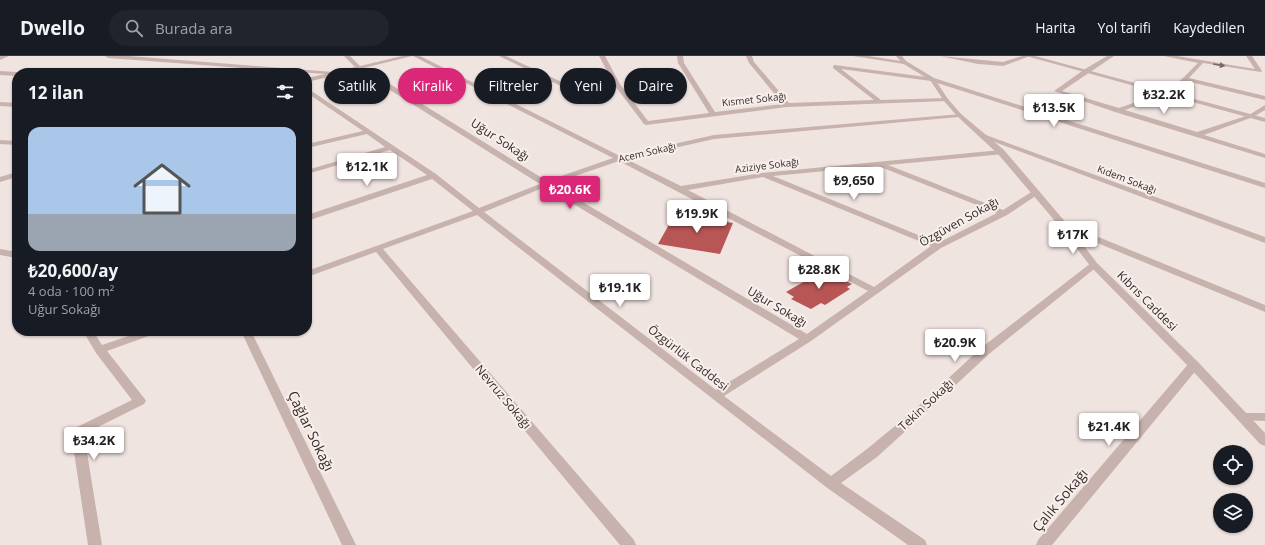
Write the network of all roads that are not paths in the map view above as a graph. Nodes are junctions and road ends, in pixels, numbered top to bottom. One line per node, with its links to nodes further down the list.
1 (6, 56): 16 (street)
2 (109, 56): 20 (street)
3 (347, 56): 19 (street, Uğur Sokağı)
4 (409, 56): 19 (street)
5 (416, 56): 57 (street)
6 (602, 56): 31 (street, Kısmet Sokağı)
7 (680, 56): 42 (street)
8 (749, 56): 39 (street)
9 (856, 56): 17 (street)
10 (943, 56): 11 (street)
11 (1028, 56): 22 (street)
12 (1111, 56): 22 (street)
13 (1167, 56): 18 (street)
14 (1249, 56): 18 (street, one-way to 14)
15 (506, 57): 31 (street)
16 (0, 58)
17 (903, 58): 29 (street, Kıbrıs Caddesi)
18 (1201, 62): 30 (street)
19 (358, 67): 21 (street); 65 (street, Uğur Sokağı)
20 (266, 68)
21 (354, 68)
22 (1086, 70): 33 (street); 41 (street)
23 (312, 72): 24 (street)
24 (324, 72)
25 (0, 73): 26 (street)
26 (12, 74)
27 (324, 75): 28 (street)
28 (312, 79)
29 (932, 79): 35 (street, Kıbrıs Caddesi); 36 (street); 66 (street)
30 (1185, 79): 33 (street); 34 (street)
31 (617, 84): 42 (street, Kısmet Sokağı)
32 (312, 93): 46 (street, Özgürlük Caddesi)
33 (1168, 93): 41 (street); 44 (street)
34 (1265, 98)
35 (946, 100): 36 (street, Kısmet Sokağı); 43 (street, Kıbrıs Caddesi)
36 (878, 101): 39 (street, Kısmet Sokağı)
37 (0, 104): 38 (street)
38 (12, 105)
39 (787, 105): 42 (street, Kısmet Sokağı)
40 (1265, 107): 44 (street)
41 (1117, 111): 47 (street)
42 (713, 114)
43 (959, 115): 48 (street, Kıbrıs Caddesi); 57 (street, Acem Sokağı)
44 (1250, 116): 45 (street); 47 (street)
45 (1265, 120)
46 (368, 132): 52 (street); 54 (street, Özgürlük Caddesi)
47 (1196, 135): 56 (street)
48 (983, 136): 55 (street, Kıbrıs Caddesi); 73 (street, Kıdem Sokağı)
49 (312, 141): 52 (street)
50 (0, 142): 51 (street)
51 (12, 143)
52 (319, 143): 53 (street)
53 (312, 145)
54 (391, 148): 59 (street); 62 (street, Özgürlük Caddesi)
55 (1001, 152): 58 (street, Aziziye Sokağı); 68 (street, Kıbrıs Caddesi)
56 (1265, 156)
57 (620, 158): 65 (street, Acem Sokağı); 67 (street)
58 (876, 163): 60 (street, Aziziye Sokağı); 70 (street)
59 (312, 171)
60 (762, 175): 67 (street, Aziziye Sokağı); 74 (street)
61 (12, 176): 63 (street)
62 (433, 176): 69 (street, Özgürlük Caddesi); 71 (street)
63 (1, 179): 64 (street)
64 (12, 180)
65 (546, 184): 69 (street, Acem Sokağı); 85 (street, Uğur Sokağı)
66 (1265, 186)
67 (679, 189): 80 (street)
68 (1036, 193): 70 (street, Özgüven Sokağı); 72 (street, Kıbrıs Caddesi)
69 (477, 212): 75 (street, Acem Sokağı); 88 (street, Özgürlük Caddesi)
70 (1004, 213): 74 (street, Özgüven Sokağı)
71 (312, 216)
72 (1064, 226): 78 (street, Kıbrıs Caddesi); 81 (street)
73 (1265, 240)
74 (938, 246): 80 (street, Özgüven Sokağı)
75 (376, 248): 79 (street, Acem Sokağı); 95 (street, Nevruz Sokağı)
76 (0, 252): 77 (street)
77 (12, 254)
78 (1094, 265): 87 (street, Kıbrıs Caddesi); 92 (street, Tekin Sokağı)
79 (312, 272)
80 (875, 291): 85 (street, Özgüven Sokağı)
81 (1265, 309)
82 (91, 336): 86 (street)
83 (139, 336): 86 (street)
84 (248, 336): 94 (street, Çağlar Sokağı)
85 (807, 339): 88 (street, Özgüven Sokağı)
86 (100, 350): 93 (street)
87 (1194, 365): 89 (street, Kıbrıs Caddesi); 97 (street, Çalık Sokağı)
88 (716, 396): 92 (street, Özgürlük Caddesi)
89 (1243, 417): 90 (street); 91 (street, Kıbrıs Caddesi)
90 (1265, 417)
91 (1265, 441)
92 (831, 483): 96 (street, Özgürlük Caddesi)
93 (95, 545)
94 (349, 545)
95 (629, 545)
96 (920, 545)
97 (1043, 545)

